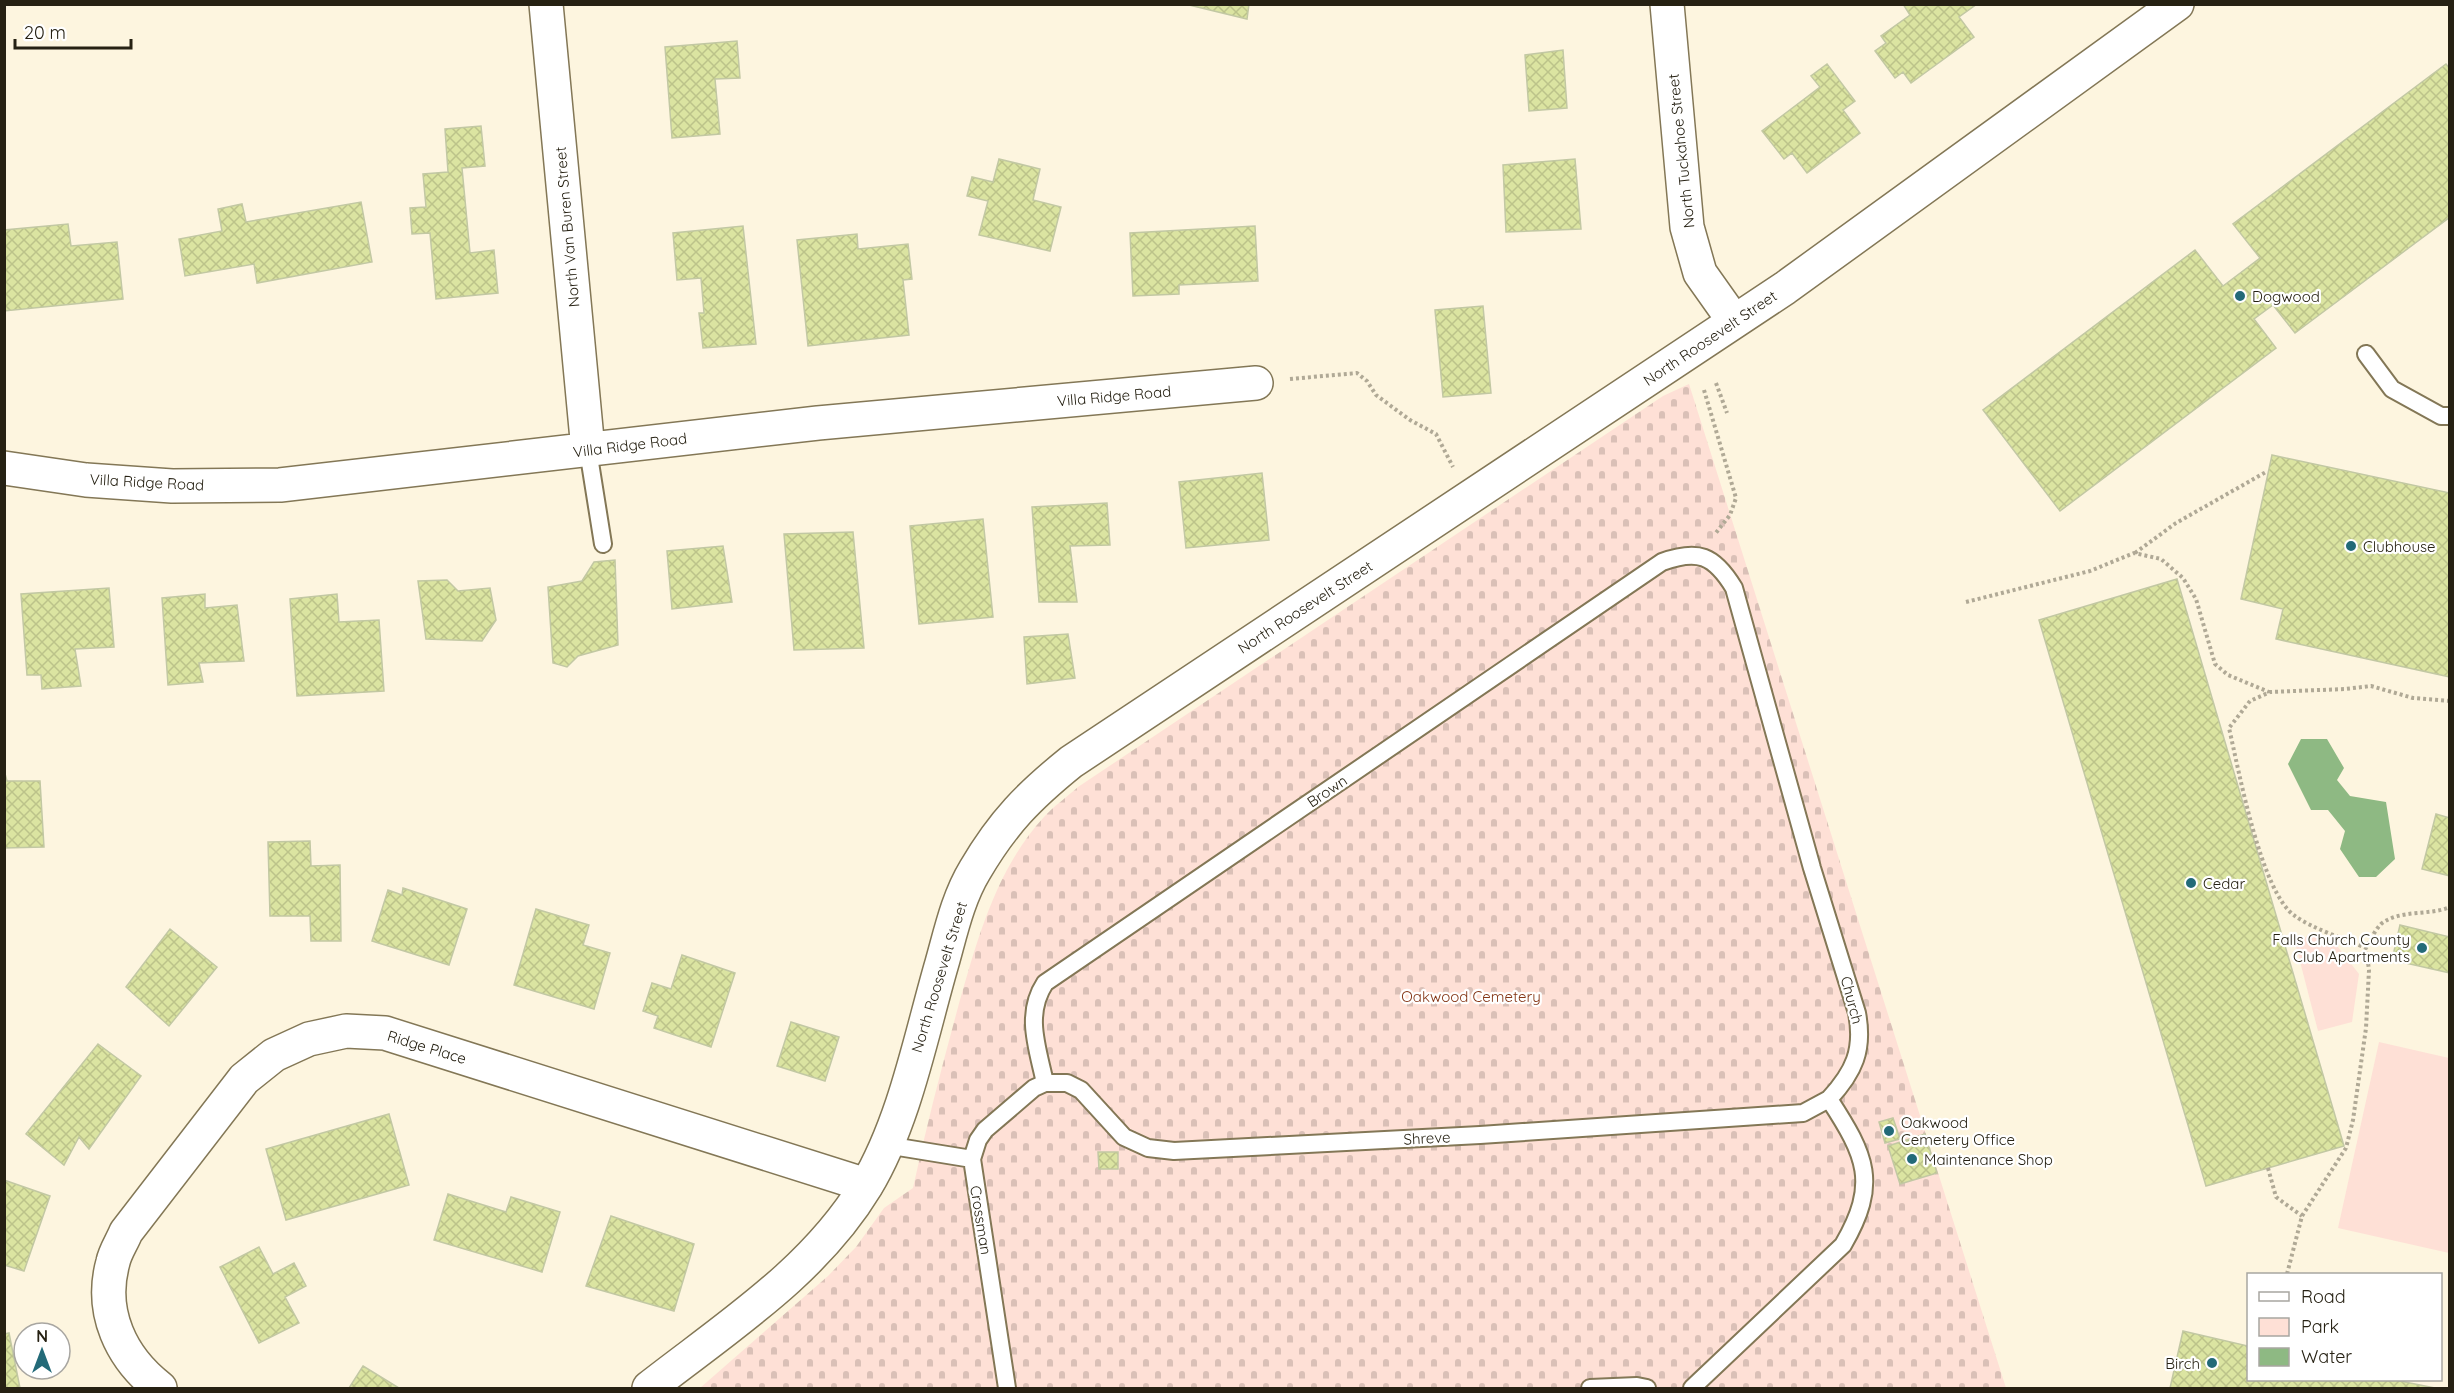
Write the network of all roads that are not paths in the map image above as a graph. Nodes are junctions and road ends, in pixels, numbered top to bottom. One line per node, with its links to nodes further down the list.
1 (546, 4): 8 (street, North Van Buren Street)
2 (1667, 4): 4 (street, North Tuckahoe Street)
3 (2177, 4): 4 (street, North Roosevelt Street)
4 (1734, 321): 14 (street, North Roosevelt Street)
5 (2366, 354): 7 (lane)
6 (1256, 382): 8 (street, Villa Ridge Road)
7 (2450, 416)
8 (588, 450): 9 (street, Villa Ridge Road); 10 (lane)
9 (4, 468)
10 (603, 544)
11 (1701, 555): 12 (lane, Brown); 13 (lane, Church)
12 (1045, 1083): 13 (lane, Shreve); 15 (lane)
13 (1829, 1099): 22 (lane)
14 (886, 1145): 15 (lane); 16 (street, North Roosevelt Street)
15 (972, 1159): 19 (lane, Crossman)
16 (866, 1185): 17 (street, Ridge Place); 18 (street, North Roosevelt Street)
17 (160, 1389)
18 (649, 1389)
19 (1007, 1389)
20 (1590, 1389): 21 (lane)
21 (1647, 1389)
22 (1692, 1389)

